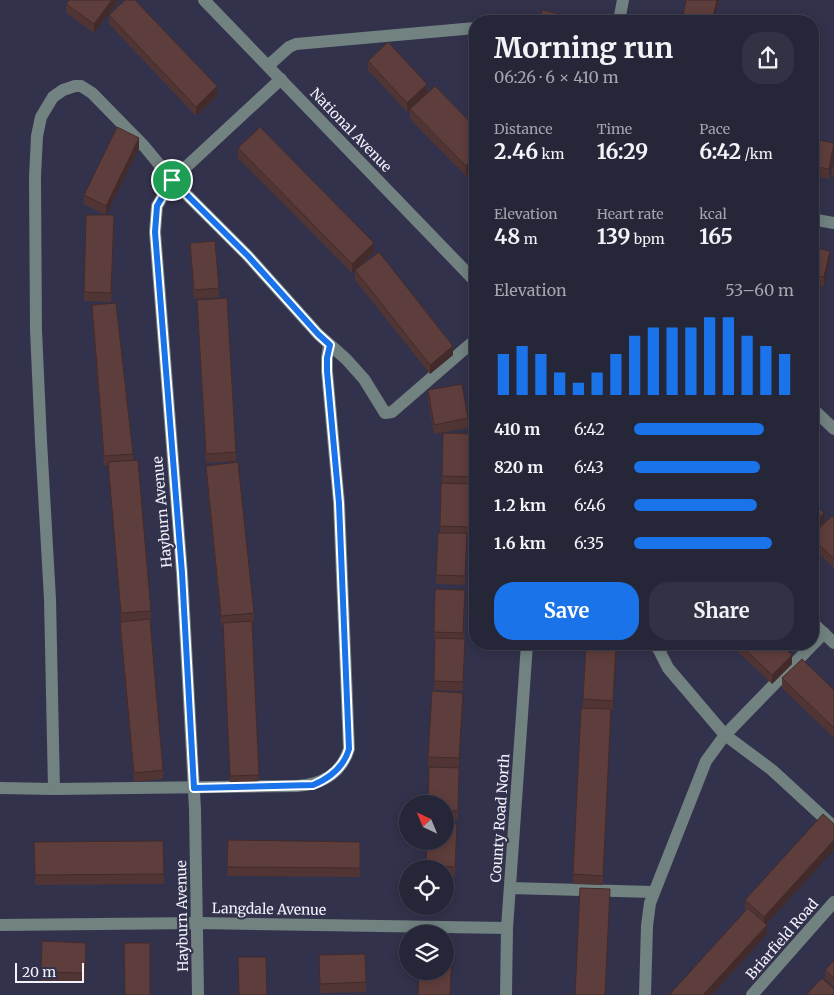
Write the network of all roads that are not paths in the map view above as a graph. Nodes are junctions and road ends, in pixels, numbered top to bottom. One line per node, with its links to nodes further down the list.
1 (623, 0): 3 (street)
2 (210, 2): 5 (street, National Avenue)
3 (620, 15)
4 (469, 29): 5 (street)
5 (268, 66): 6 (street, National Avenue)
6 (281, 79): 7 (street, Hayburn Avenue); 10 (street, National Avenue)
7 (172, 180): 11 (street); 24 (street, Hayburn Avenue); 25 (street)
8 (819, 220): 9 (street)
9 (834, 223)
10 (469, 275)
11 (330, 345): 12 (street); 24 (street)
12 (469, 345)
13 (819, 415): 14 (street)
14 (834, 429)
15 (819, 628): 16 (street)
16 (824, 633): 17 (street); 18 (street)
17 (819, 638)
18 (834, 643)
19 (527, 650): 27 (street, County Road North)
20 (659, 650): 22 (street)
21 (808, 650): 22 (street)
22 (725, 735): 26 (street); 28 (street)
23 (0, 788): 25 (street)
24 (194, 788): 25 (street); 30 (street, Hayburn Avenue)
25 (54, 789)
26 (834, 827)
27 (510, 888): 28 (street); 32 (street, County Road North)
28 (654, 892): 35 (street)
29 (834, 902): 36 (street, Briarfield Road)
30 (198, 923): 31 (street, Langdale Avenue); 32 (street, Langdale Avenue); 33 (street, Hayburn Avenue)
31 (0, 925)
32 (507, 928): 34 (street, County Road North)
33 (198, 995)
34 (506, 995)
35 (645, 995)
36 (752, 995)

